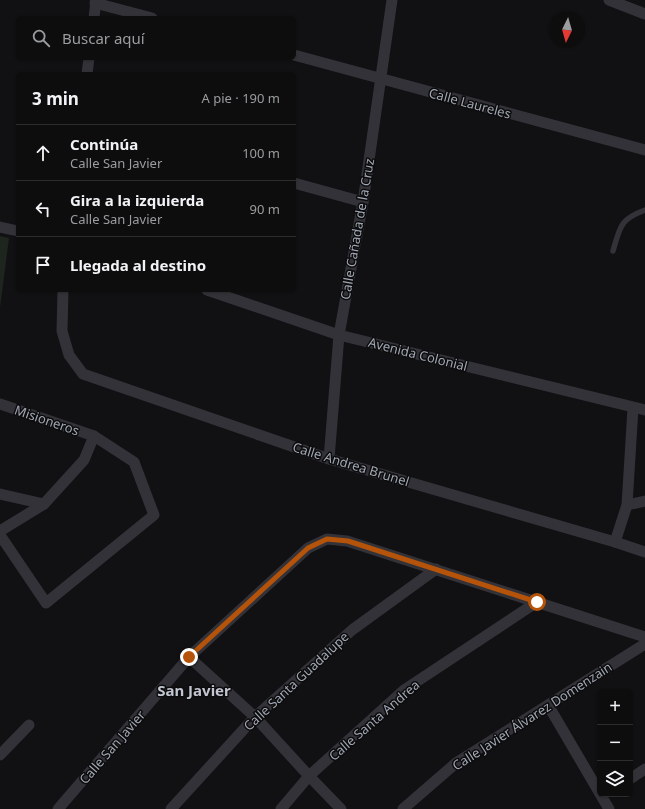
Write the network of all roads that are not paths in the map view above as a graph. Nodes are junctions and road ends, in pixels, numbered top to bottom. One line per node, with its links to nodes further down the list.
1 (392, 0): 10 (street, Calle Cañada de la Cruz)
2 (609, 0): 4 (street)
3 (95, 2): 5 (street); 6 (street)
4 (645, 14)
5 (94, 16)
6 (145, 16)
7 (296, 57): 10 (street, Calle Laureles)
8 (89, 60): 9 (street)
9 (87, 72)
10 (381, 78): 11 (street, Calle Laureles); 13 (street, Calle Cañada de la Cruz)
11 (645, 150)
12 (296, 184): 13 (street)
13 (364, 202): 20 (street, Calle Cañada de la Cruz)
14 (645, 210): 17 (lane)
15 (0, 227): 16 (street)
16 (16, 231)
17 (613, 252)
18 (62, 292): 25 (street, Calle Andrea Brunel)
19 (213, 292): 20 (street, Avenida Colonial)
20 (339, 335): 22 (street, Avenida Colonial); 25 (street, Calle Cañada de la Cruz)
21 (0, 404): 24 (street, Misioneros)
22 (633, 408): 23 (street, Avenida Colonial); 29 (street)
23 (645, 410)
24 (94, 436): 28 (street, Misioneros); 31 (street, Misioneros)
25 (329, 459): 32 (street, Calle Andrea Brunel)
26 (0, 494): 28 (street)
27 (645, 502): 29 (street)
28 (44, 504): 30 (street, Misioneros)
29 (627, 504): 32 (street)
30 (0, 530)
31 (0, 535)
32 (615, 542): 33 (street, Calle Andrea Brunel)
33 (645, 552)
34 (436, 568): 35 (street, Calle San Javier); 38 (street, Calle San Javier); 40 (street, Calle Santa Guadalupe)
35 (537, 602): 36 (street, Calle San Javier); 44 (street, Calle Santa Andrea)
36 (645, 637)
37 (645, 644): 39 (street, Calle Javier Álvarez Domenzain)
38 (189, 657): 40 (street); 48 (street, Calle San Javier)
39 (548, 705): 46 (street); 52 (street, Calle Javier Álvarez Domenzain)
40 (255, 717): 44 (street); 49 (street, Calle Santa Guadalupe)
41 (29, 725): 42 (street)
42 (0, 755)
43 (645, 769): 45 (street)
44 (309, 776): 50 (street, Calle Santa Andrea); 51 (street)
45 (633, 777)
46 (597, 784)
47 (605, 797): 53 (street)
48 (58, 809)
49 (171, 809)
50 (281, 809)
51 (341, 809)
52 (403, 809)
53 (609, 809)

